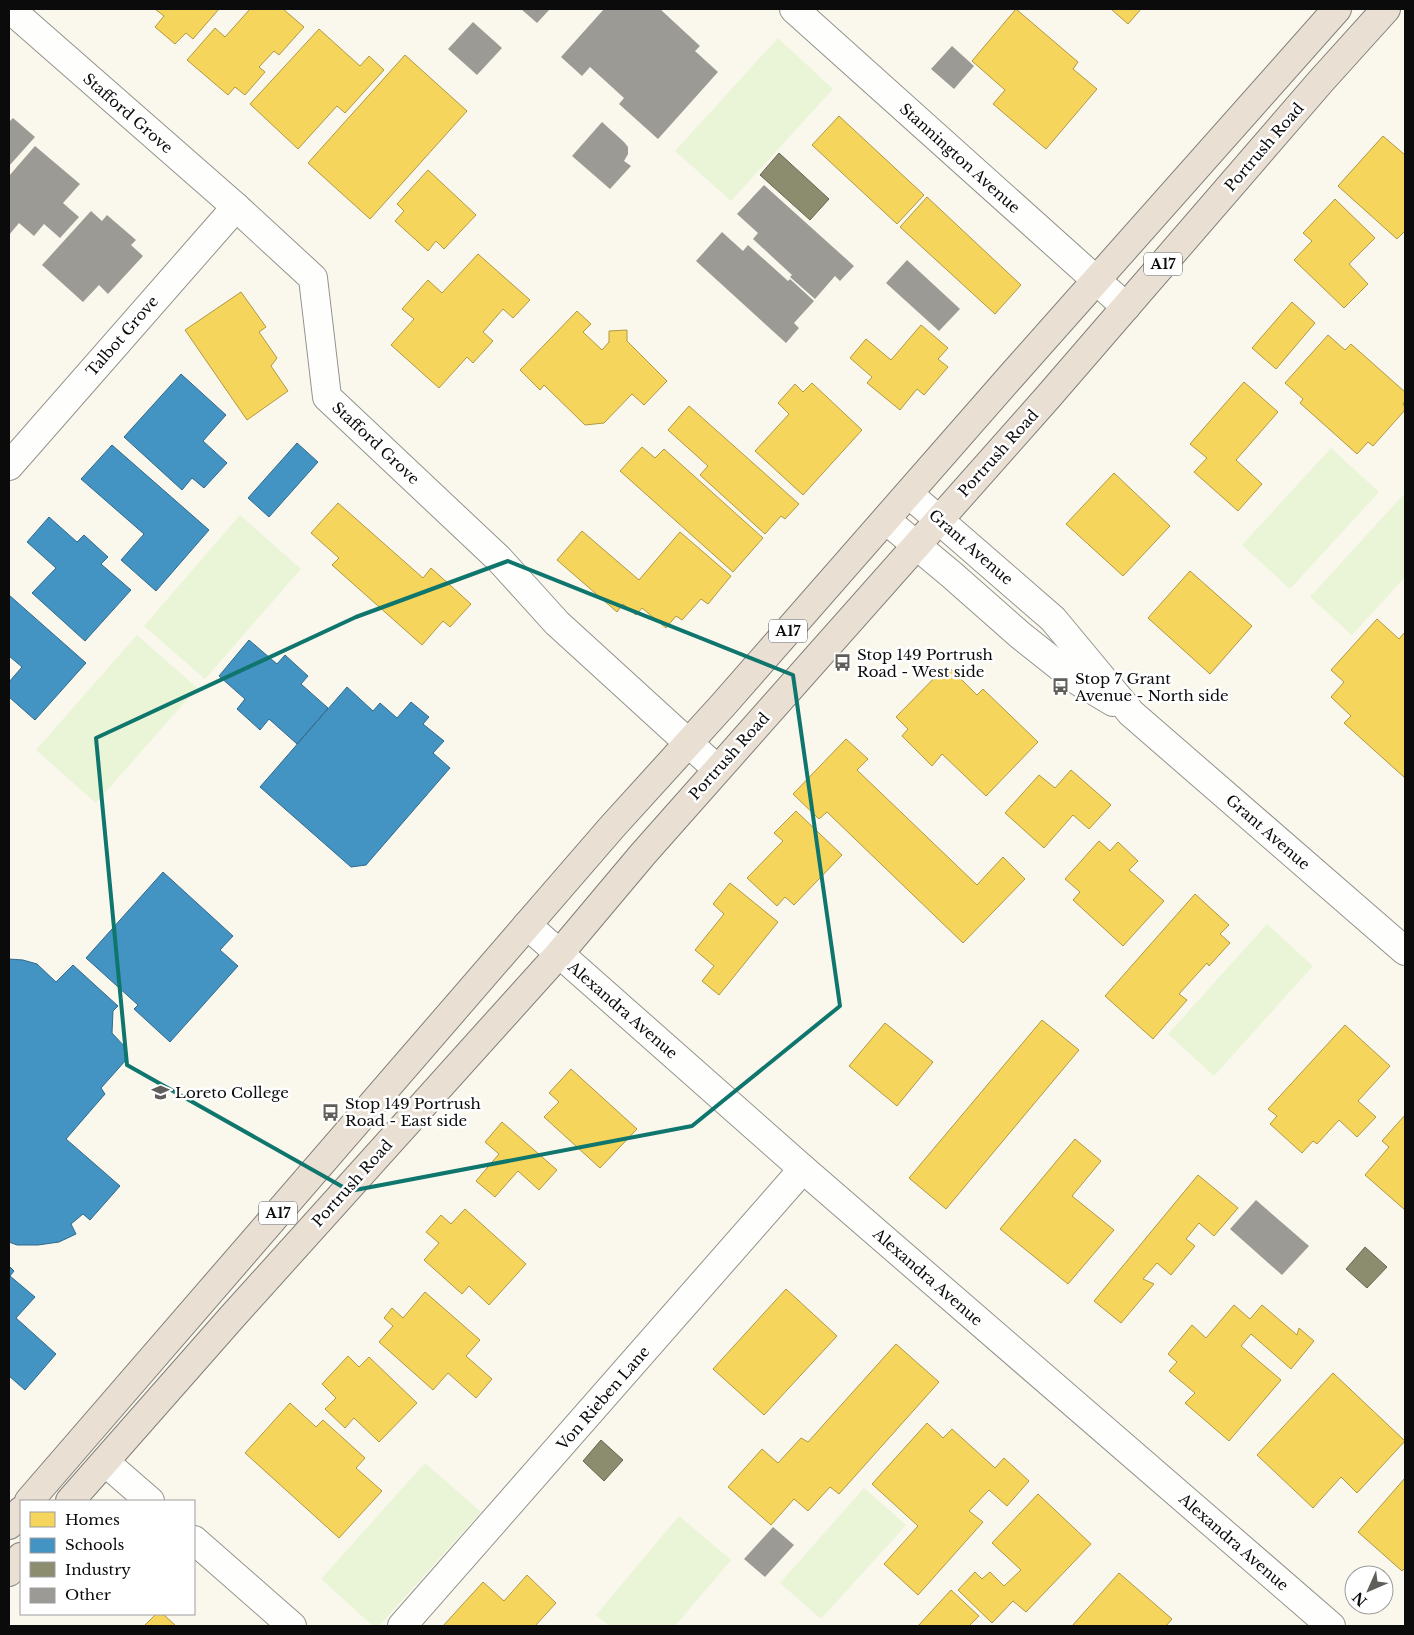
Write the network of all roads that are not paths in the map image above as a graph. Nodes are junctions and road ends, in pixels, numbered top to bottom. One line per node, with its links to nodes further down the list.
1 (10, 9): 5 (street, Stafford Grove)
2 (794, 9): 6 (street, Stannington Avenue)
3 (1337, 9): 6 (highway, A17)
4 (1386, 9): 7 (highway, Portrush Road / A17)
5 (236, 207): 8 (street, Talbot Grove); 14 (street, Stafford Grove)
6 (1097, 280): 7 (street, Stannington Avenue); 9 (highway, A17)
7 (1126, 307): 10 (highway, Portrush Road / A17)
8 (9, 466)
9 (909, 494): 10 (street, Grant Avenue); 11 (highway, A17)
10 (939, 518): 12 (highway, Portrush Road / A17); 13 (street, Grant Avenue)
11 (886, 520): 12 (street, Grant Avenue); 14 (highway, A17)
12 (916, 544): 13 (street, Grant Avenue); 15 (highway, Portrush Road / A17)
13 (1131, 713): 17 (street, Grant Avenue)
14 (689, 743): 15 (street, Stafford Grove); 16 (highway, A17)
15 (718, 769): 18 (highway, Portrush Road / A17)
16 (527, 925): 18 (street, Alexandra Avenue); 21 (highway, A17)
17 (1405, 951)
18 (559, 954): 19 (street, Alexandra Avenue); 20 (highway, Portrush Road / A17)
19 (803, 1169): 30 (street, Von Rieben Lane); 31 (street, Alexandra Avenue)
20 (105, 1462): 22 (highway, Portrush Road / A17); 23 (street)
21 (30, 1500)
22 (71, 1500)
23 (149, 1500)
24 (20, 1512): 25 (highway)
25 (9, 1525)
26 (195, 1541): 29 (street)
27 (20, 1558): 28 (highway)
28 (9, 1572)
29 (292, 1626)
30 (402, 1626)
31 (1331, 1626)

